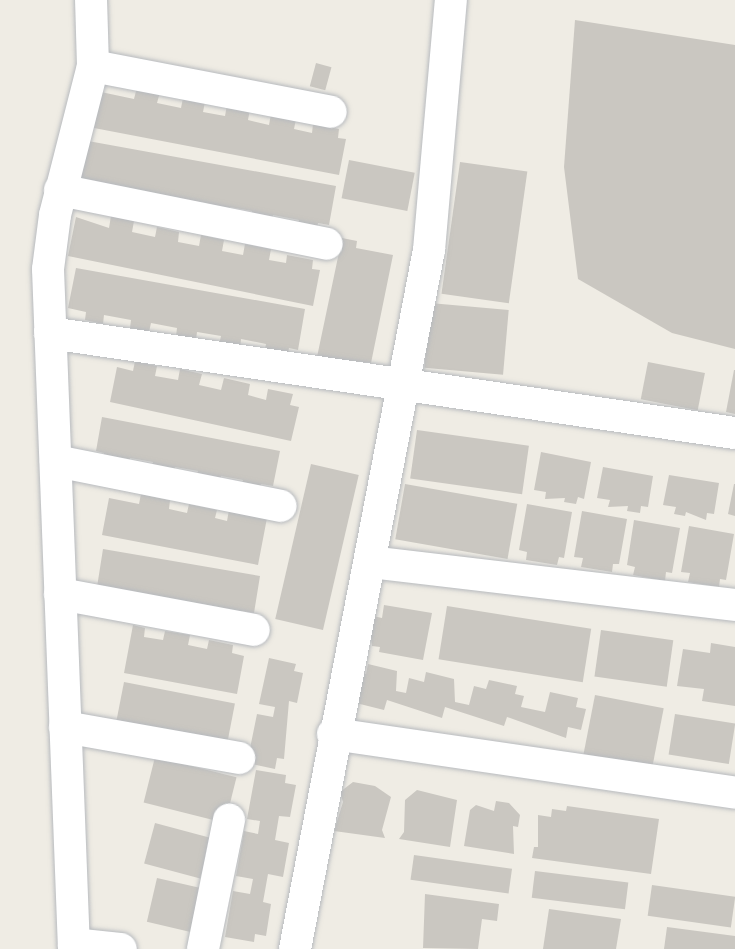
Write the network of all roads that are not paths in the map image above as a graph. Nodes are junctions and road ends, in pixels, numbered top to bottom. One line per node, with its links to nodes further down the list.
1 (91, 0): 3 (street)
2 (451, 0): 8 (street)
3 (93, 66): 4 (street); 5 (street)
4 (331, 112)
5 (60, 190): 6 (street); 7 (street)
6 (327, 244)
7 (50, 333): 8 (street); 10 (street)
8 (405, 389): 9 (street); 12 (street)
9 (735, 433)
10 (56, 461): 11 (street); 13 (street)
11 (282, 506)
12 (370, 562): 14 (street); 17 (street)
13 (60, 594): 15 (street); 16 (street)
14 (735, 605)
15 (254, 630)
16 (65, 727): 18 (street); 21 (street)
17 (333, 734): 19 (street); 24 (street)
18 (239, 758)
19 (735, 793)
20 (229, 820): 23 (street)
21 (74, 946): 22 (street)
22 (121, 949)
23 (203, 949)
24 (295, 949)

